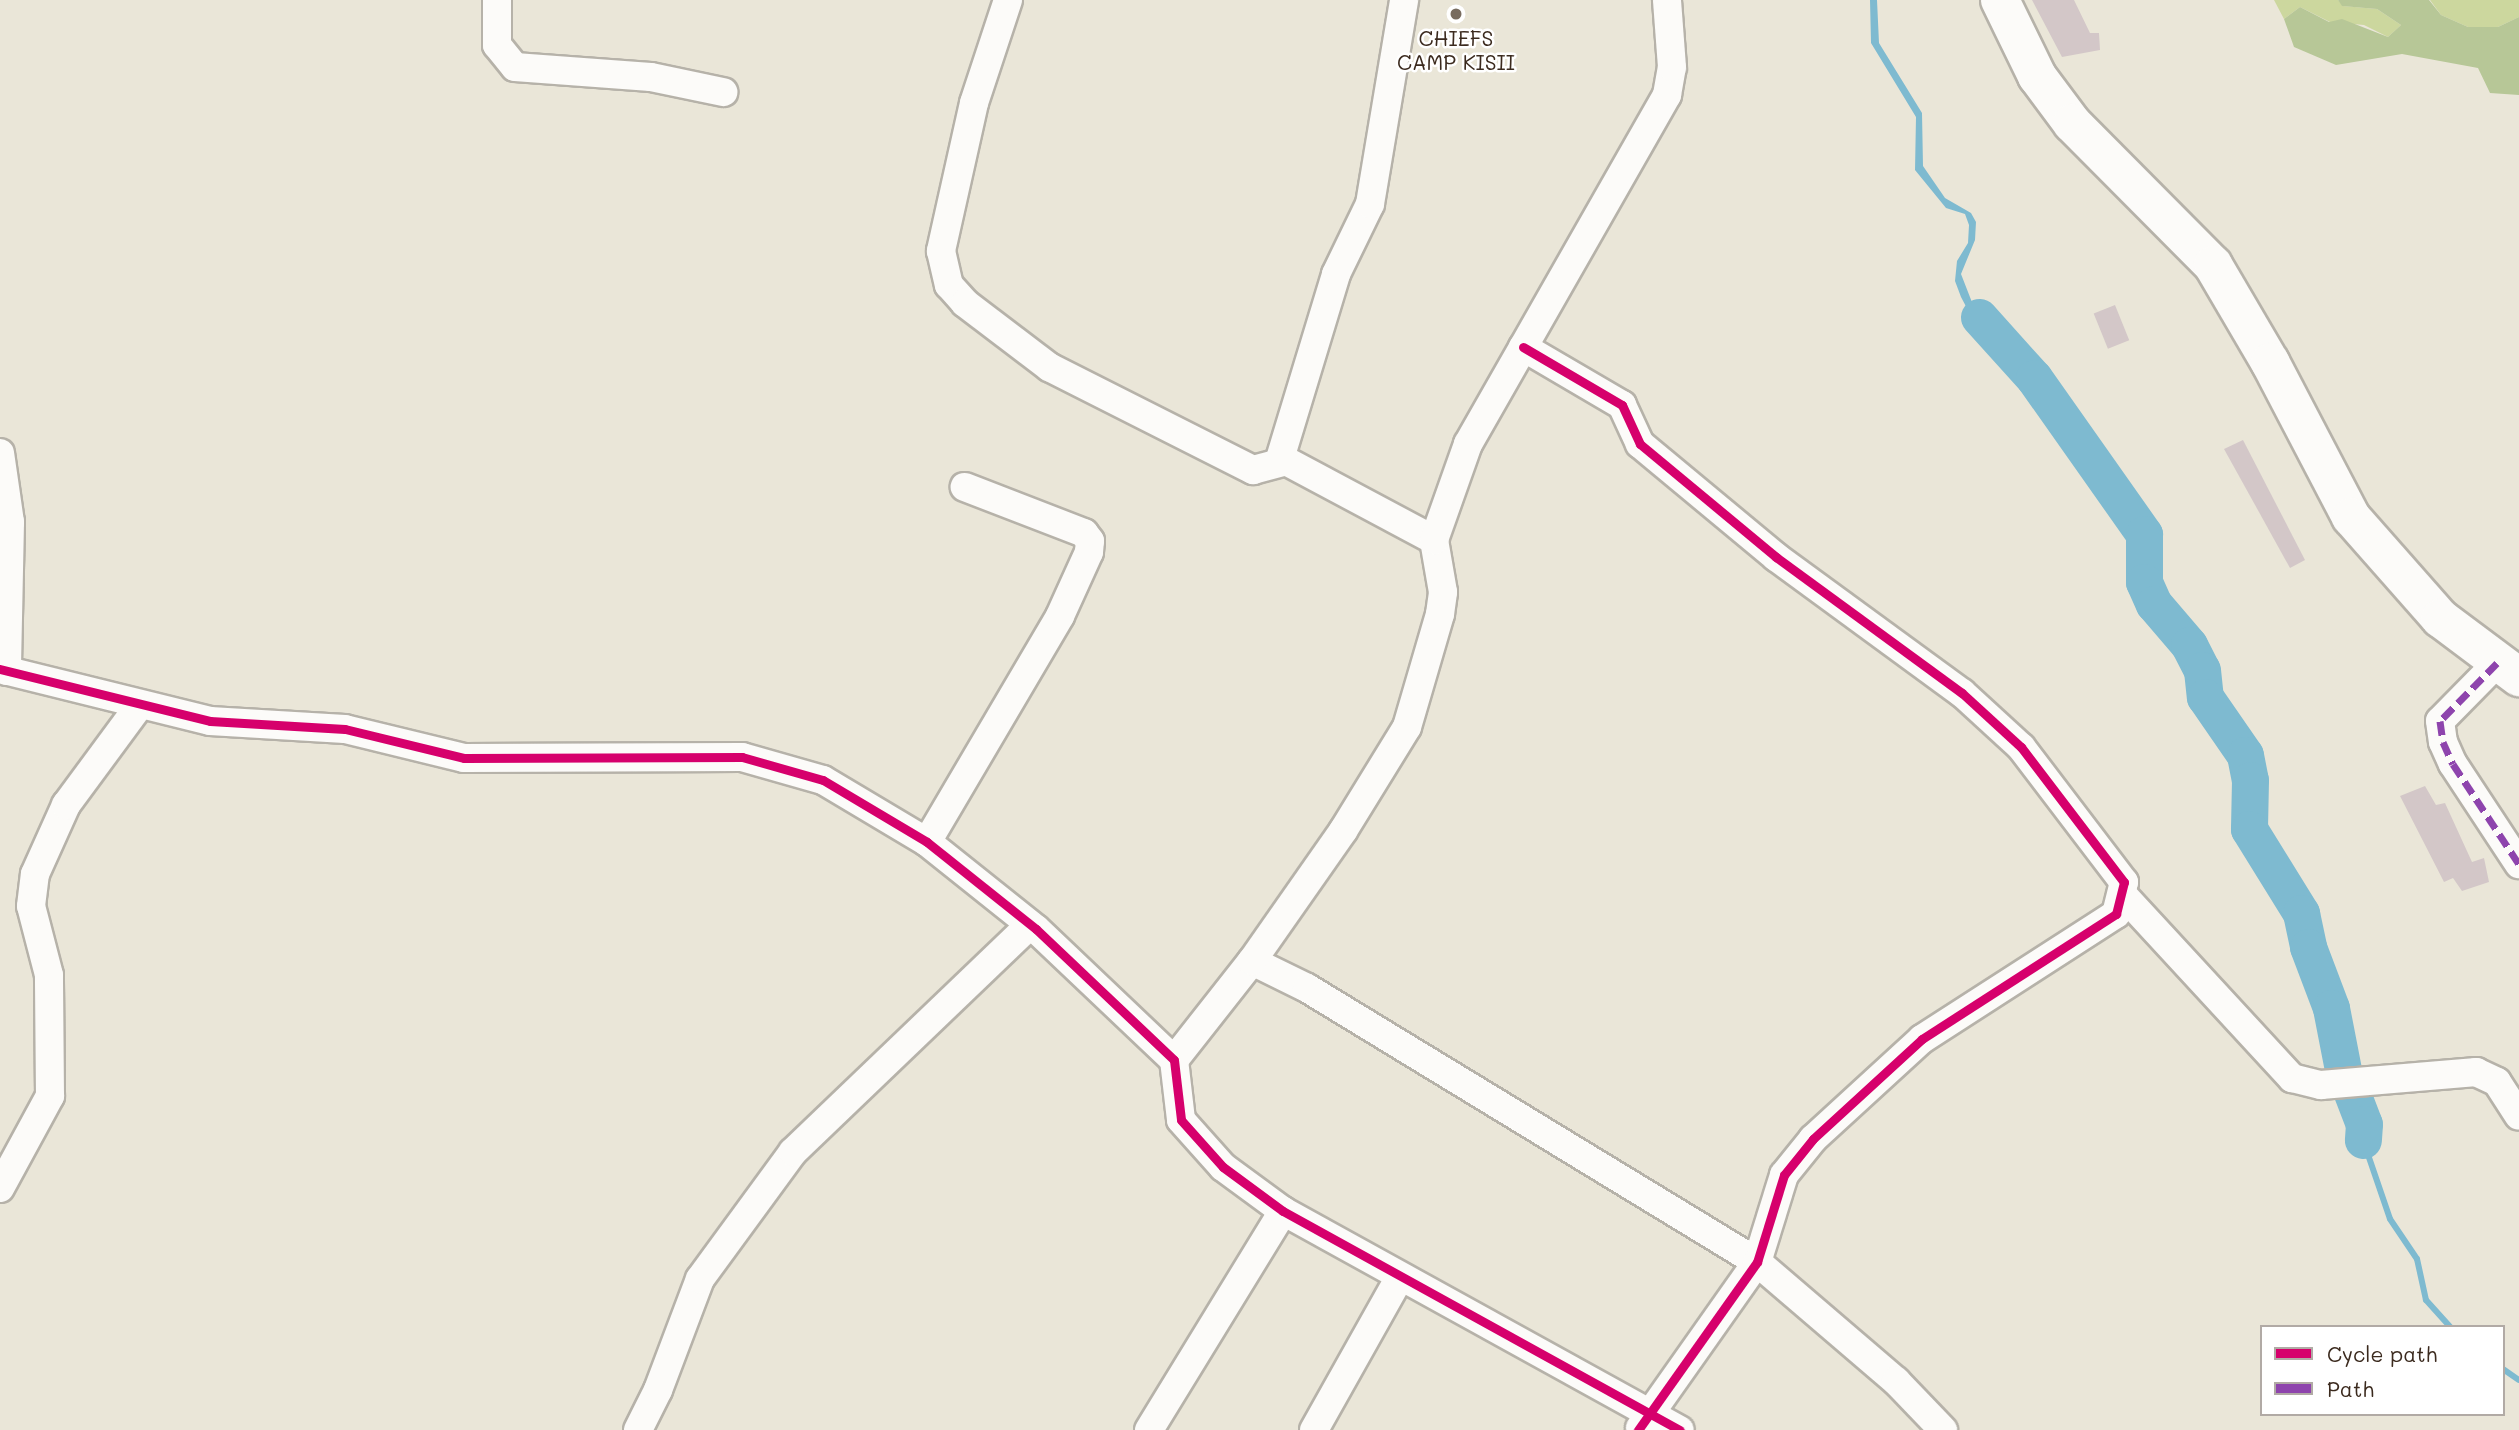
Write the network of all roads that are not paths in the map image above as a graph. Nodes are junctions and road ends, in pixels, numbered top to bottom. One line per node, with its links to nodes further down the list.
1 (497, 0): 6 (street)
2 (1008, 0): 9 (street)
3 (1404, 0): 9 (street)
4 (1667, 0): 7 (street)
5 (2000, 0): 13 (highway)
6 (723, 92)
7 (1523, 347): 11 (street); 17 (street)
8 (0, 453): 12 (street)
9 (1279, 462): 11 (street)
10 (965, 487): 15 (street)
11 (1434, 540): 19 (street)
12 (3, 670): 14 (street)
13 (2508, 670): 16 (street)
14 (139, 706): 15 (street); 22 (street)
15 (927, 842): 18 (street)
16 (2519, 864)
17 (2124, 896): 21 (street); 24 (street)
18 (1030, 925): 20 (street); 27 (street)
19 (1252, 961): 20 (street); 24 (street)
20 (1174, 1060): 23 (street)
21 (2519, 1116)
22 (0, 1188)
23 (1283, 1212): 25 (street); 28 (street)
24 (1757, 1262): 26 (street); 31 (street)
25 (1400, 1277): 26 (street); 29 (street)
26 (1644, 1422): 30 (street)
27 (638, 1430)
28 (1149, 1430)
29 (1314, 1430)
30 (1679, 1430)
31 (1943, 1430)

